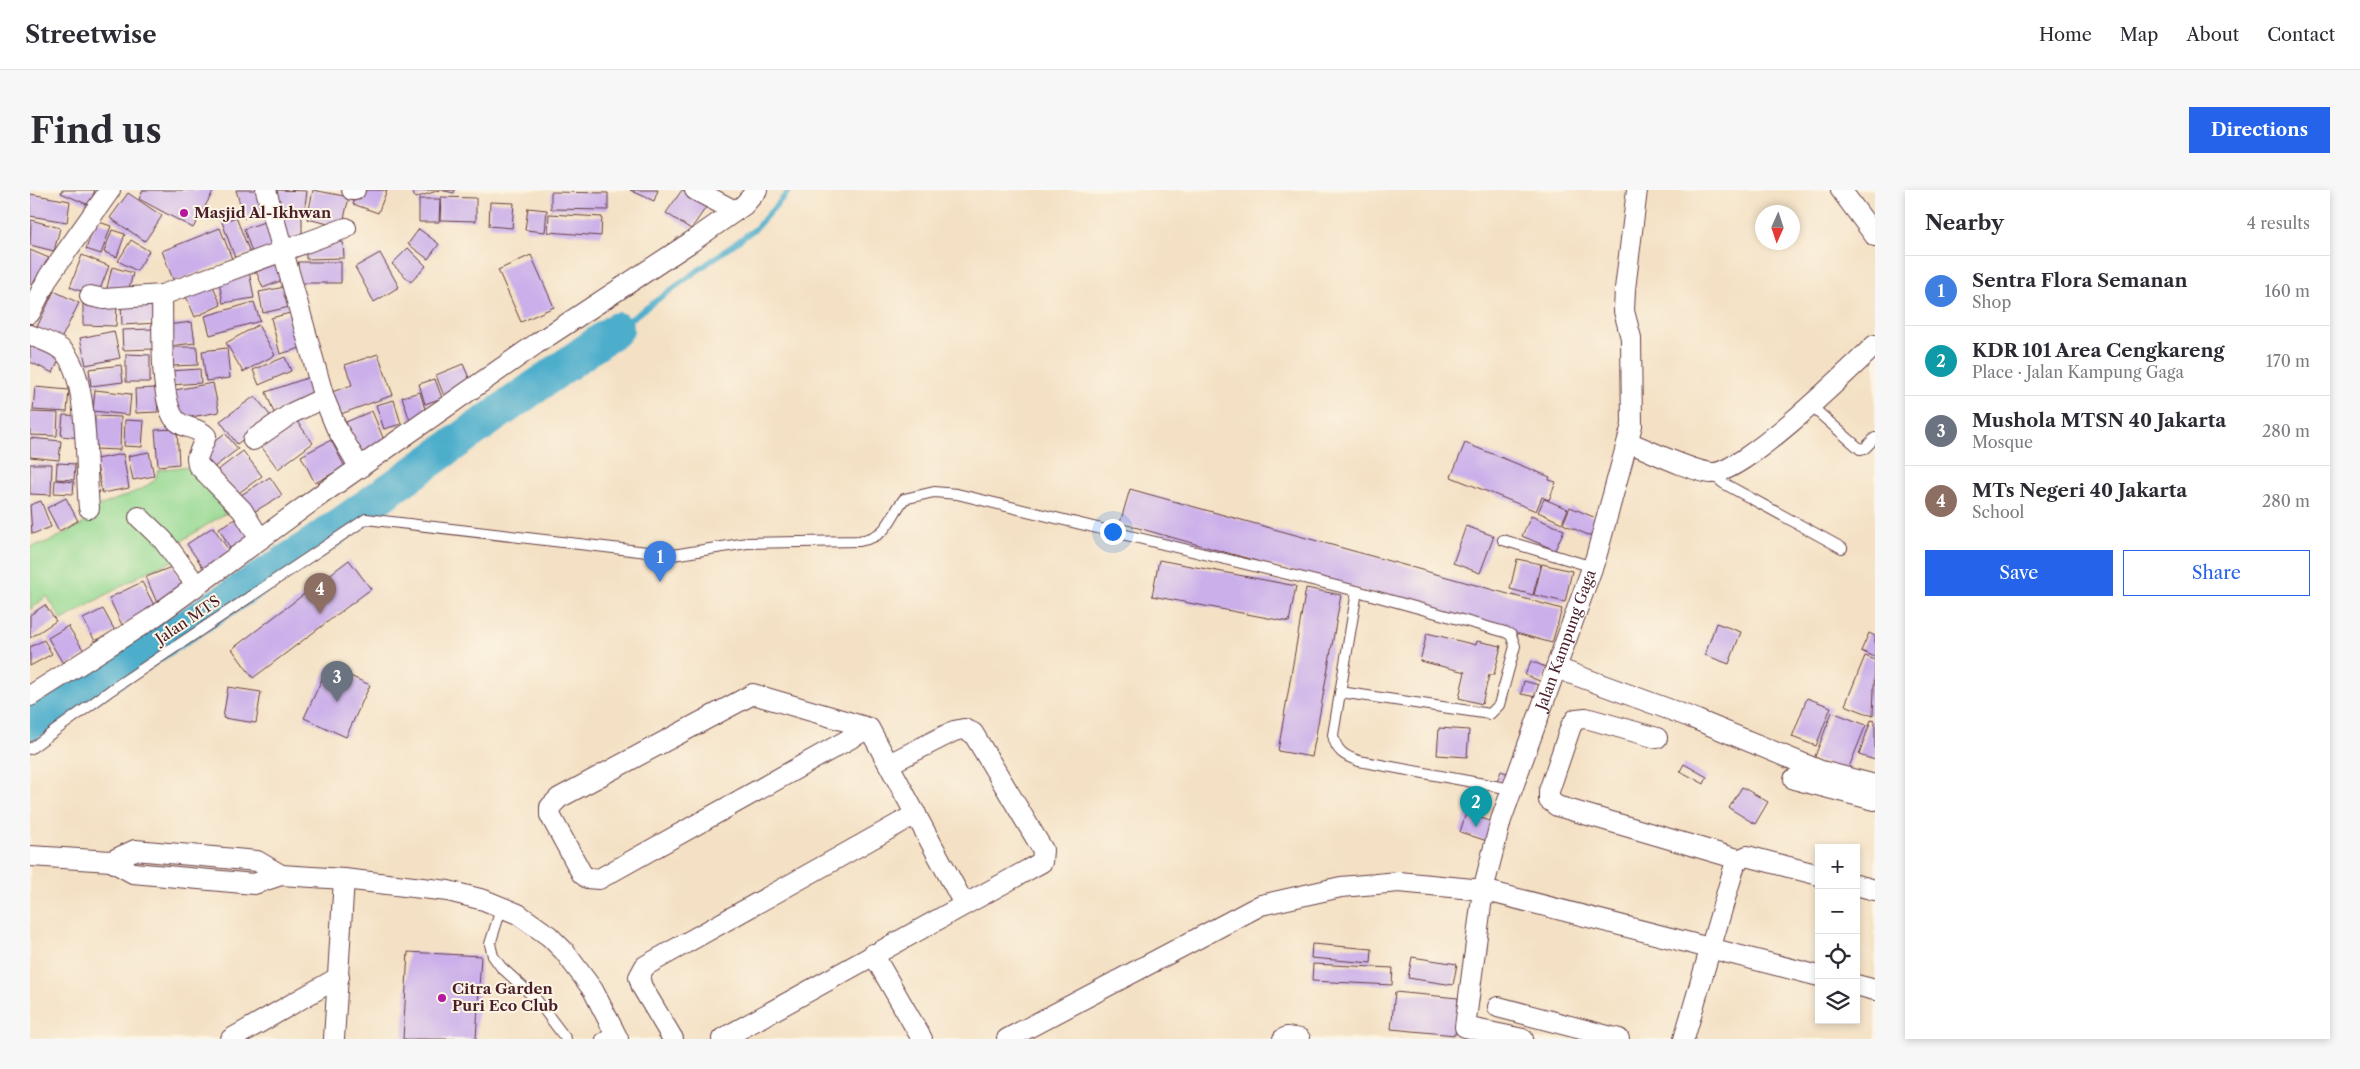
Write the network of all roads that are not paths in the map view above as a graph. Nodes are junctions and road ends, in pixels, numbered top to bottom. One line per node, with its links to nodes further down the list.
1 (110, 190): 13 (street)
2 (266, 190): 10 (street)
3 (694, 190): 7 (street)
4 (757, 190): 7 (street)
5 (1636, 190): 20 (street, Jalan Kampung Gaga)
6 (1841, 190): 9 (street)
7 (735, 211): 21 (street)
8 (346, 228): 10 (street)
9 (1875, 236)
10 (281, 250): 12 (street); 16 (street)
11 (90, 296): 12 (street)
12 (162, 296): 25 (street)
13 (32, 303)
14 (30, 335): 23 (street)
15 (1875, 345): 17 (street)
16 (324, 398): 19 (street); 21 (street)
17 (1811, 406): 18 (lane); 22 (street)
18 (1875, 438)
19 (253, 440)
20 (1628, 442): 22 (street); 28 (street, Jalan Kampung Gaga)
21 (360, 468): 25 (street)
22 (1711, 472): 27 (lane)
23 (89, 508)
24 (139, 517): 29 (street)
25 (260, 539): 29 (street)
26 (1503, 540): 28 (lane)
27 (1842, 548)
28 (1593, 567): 31 (street, Jalan Kampung Gaga)
29 (196, 585): 33 (street)
30 (1357, 591): 32 (lane); 32 (lane); 36 (lane, Jalan MTS)
31 (1556, 668): 39 (street); 40 (street, Jalan Kampung Gaga)
32 (1340, 692): 40 (lane)
33 (30, 696)
34 (869, 728): 34 (street); 37 (street)
35 (1657, 738): 44 (street)
36 (30, 749)
37 (889, 764): 42 (street); 50 (street)
38 (1794, 779): 41 (street)
39 (1875, 784)
40 (1511, 789): 48 (street, Jalan Kampung Gaga)
41 (1875, 800)
42 (916, 814): 50 (street); 64 (street)
43 (30, 856): 46 (street)
44 (1738, 859): 45 (street); 52 (street)
45 (1815, 874)
46 (344, 879): 51 (street); 55 (street)
47 (1860, 886): 49 (street)
48 (1483, 890): 52 (street); 59 (street, Jalan Kampung Gaga); 67 (street)
49 (1875, 890)
50 (964, 904): 53 (street)
51 (502, 906): 60 (street); 63 (lane)
52 (1710, 949): 54 (street); 72 (street)
53 (873, 954): 65 (street); 66 (street)
54 (1815, 975)
55 (339, 977): 61 (street); 62 (street)
56 (1860, 986): 57 (street)
57 (1875, 990)
58 (1498, 1007): 71 (street)
59 (1464, 1033): 70 (street, Jalan Kampung Gaga)
60 (611, 1036)
61 (231, 1039)
62 (334, 1039)
63 (566, 1039)
64 (674, 1039)
65 (722, 1039)
66 (922, 1039)
67 (1007, 1039)
68 (1283, 1039): 69 (street)
69 (1300, 1039)
70 (1523, 1039)
71 (1618, 1039)
72 (1684, 1039)

